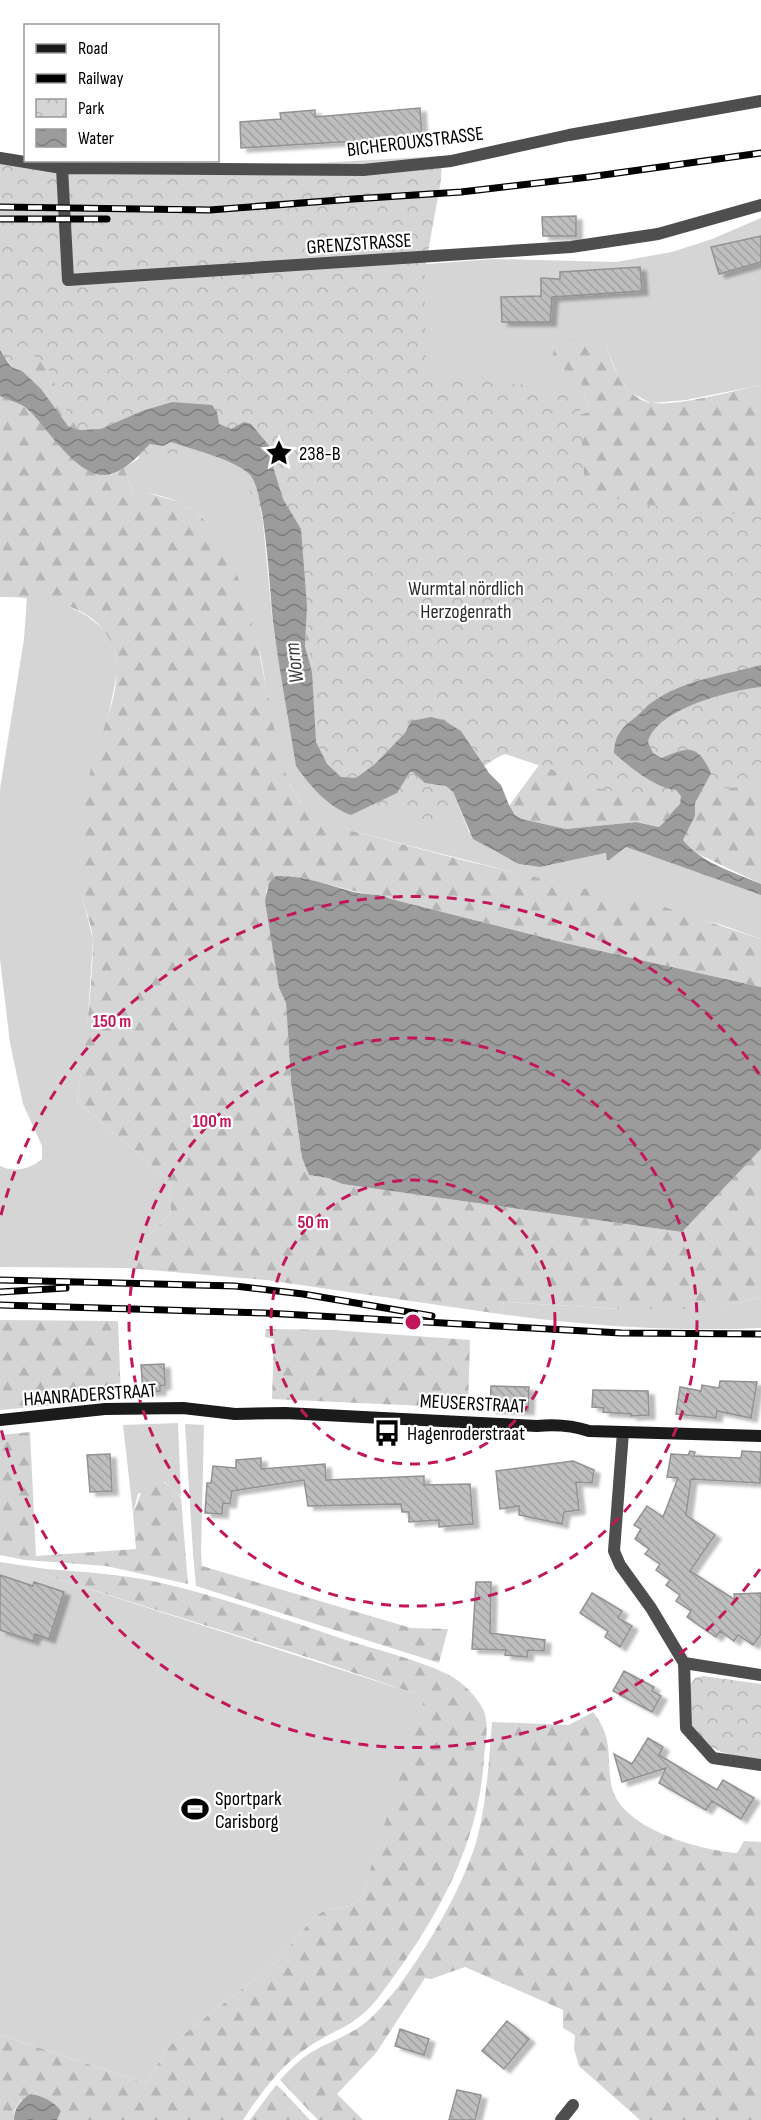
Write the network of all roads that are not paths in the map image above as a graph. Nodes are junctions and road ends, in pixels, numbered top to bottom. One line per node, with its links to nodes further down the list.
1 (761, 101): 3 (street, BICHEROUXSTRASSE)
2 (0, 159): 3 (street)
3 (62, 168): 4 (street, GRENZSTRASSE)
4 (761, 205)
5 (183, 1408): 6 (street, HAANRADERSTRAAT); 7 (street, MEUSERSTRAAT)
6 (0, 1420)
7 (622, 1432): 8 (street, MEUSERSTRAAT); 9 (street)
8 (761, 1436)
9 (684, 1663): 10 (street); 11 (street)
10 (761, 1674)
11 (761, 1765)
12 (573, 2105): 13 (street)
13 (561, 2120)

